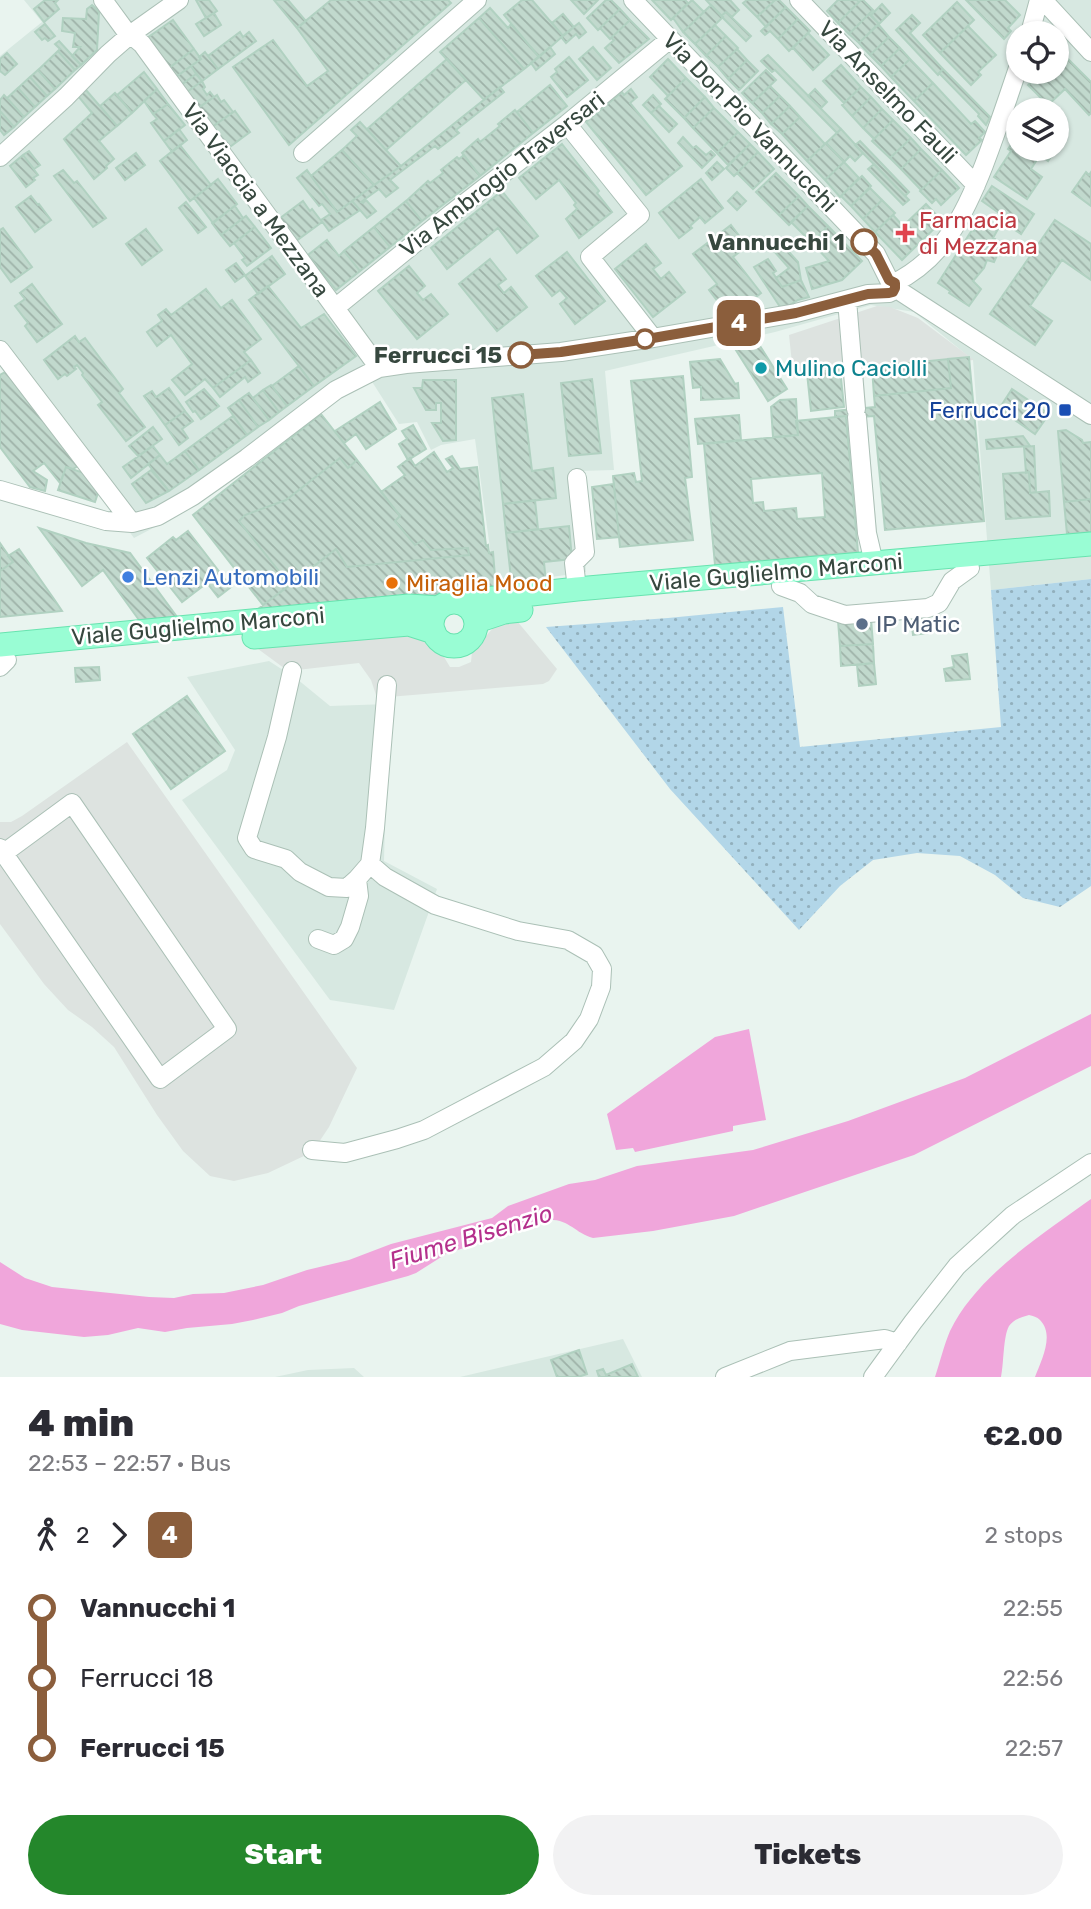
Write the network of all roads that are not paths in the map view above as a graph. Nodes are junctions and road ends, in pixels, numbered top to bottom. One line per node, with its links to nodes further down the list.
1 (103, 0): 8 (street, Via Viaccia a Mezzana)
2 (180, 0): 8 (street)
3 (477, 0): 13 (street)
4 (633, 0): 9 (street, Via Don Pio Vannucchi)
5 (799, 0): 15 (street, Via Anselmo Fauli)
6 (1041, 0): 7 (street); 10 (street)
7 (1034, 21)
8 (131, 34): 14 (street); 18 (street, Via Viaccia a Mezzana)
9 (670, 39): 12 (street, Via Ambrogio Traversari); 16 (street, Via Don Pio Vannucchi)
10 (1091, 52)
11 (1012, 84): 15 (street)
12 (566, 124): 18 (street, Via Ambrogio Traversari); 19 (street)
13 (303, 153)
14 (0, 157)
15 (976, 185): 16 (street)
16 (890, 286): 17 (street); 22 (street)
17 (847, 300): 19 (street); 28 (street)
18 (335, 308): 21 (street, Via Viaccia a Mezzana)
19 (653, 338): 21 (street)
20 (0, 350): 25 (street)
21 (379, 368): 25 (street)
22 (1091, 415)
23 (577, 478): 31 (street)
24 (0, 490): 25 (street)
25 (132, 523)
26 (1091, 544): 28 (main road, Viale Guglielmo Marconi)
27 (1091, 557): 29 (main road, Viale Guglielmo Marconi)
28 (874, 563): 31 (main road, Viale Guglielmo Marconi)
29 (970, 568): 30 (main road, Viale Guglielmo Marconi); 30 (street)
30 (780, 586): 33 (main road, Viale Guglielmo Marconi)
31 (578, 589): 32 (main road, Viale Guglielmo Marconi)
32 (449, 605): 33 (main road); 34 (main road); 35 (main road, Viale Guglielmo Marconi)
33 (477, 621): 34 (main road, Viale Guglielmo Marconi)
34 (434, 632): 35 (main road, Viale Guglielmo Marconi)
35 (2, 658)
36 (292, 671): 40 (street)
37 (387, 685): 39 (street)
38 (2, 851): 38 (street)
39 (370, 864): 40 (street); 42 (street)
40 (357, 879): 41 (street)
41 (318, 939)
42 (312, 1150)
43 (1091, 1163): 44 (street)
44 (898, 1343): 45 (street); 46 (street)
45 (725, 1377)
46 (873, 1377)

